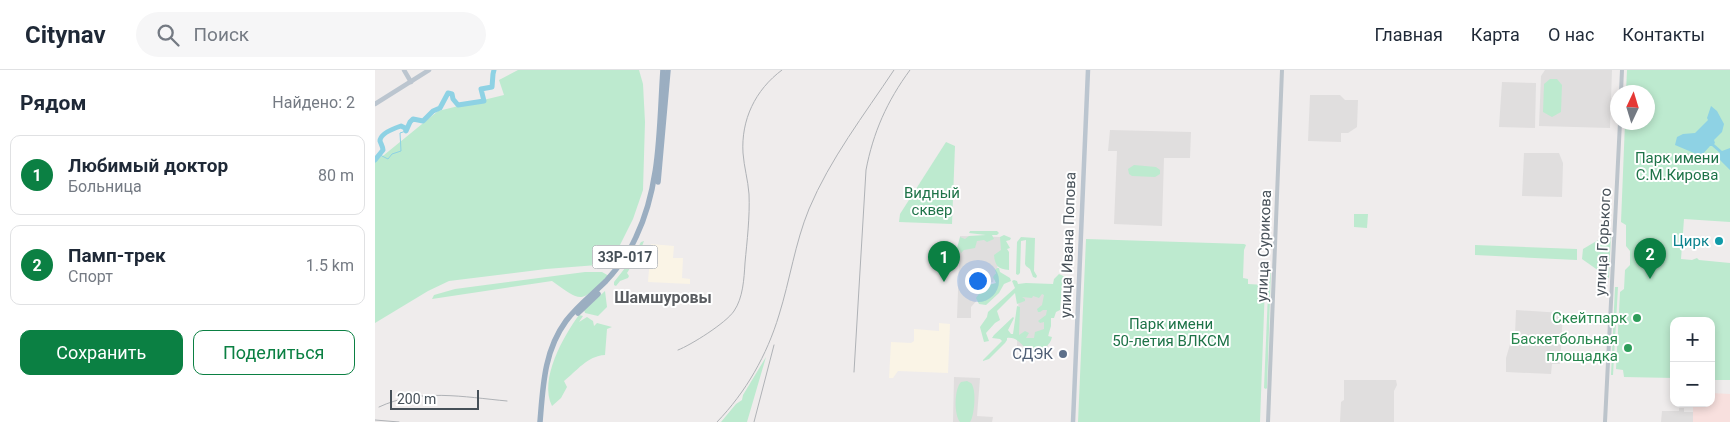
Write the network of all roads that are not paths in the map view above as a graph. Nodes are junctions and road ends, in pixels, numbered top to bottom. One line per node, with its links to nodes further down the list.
1 (404, 70): 8 (main road)
2 (429, 70): 8 (main road)
3 (663, 70): 12 (highway, 33Р-017)
4 (667, 70): 12 (highway, 33Р-017)
5 (1088, 70): 13 (main road, улица Ивана Попова)
6 (1282, 70): 14 (street, улица Сурикова)
7 (1621, 70): 9 (street)
8 (411, 82): 10 (main road)
9 (1621, 85)
10 (375, 104)
11 (1620, 130): 15 (street, улица Горького)
12 (541, 422)
13 (1073, 422)
14 (1268, 422)
15 (1605, 422)

